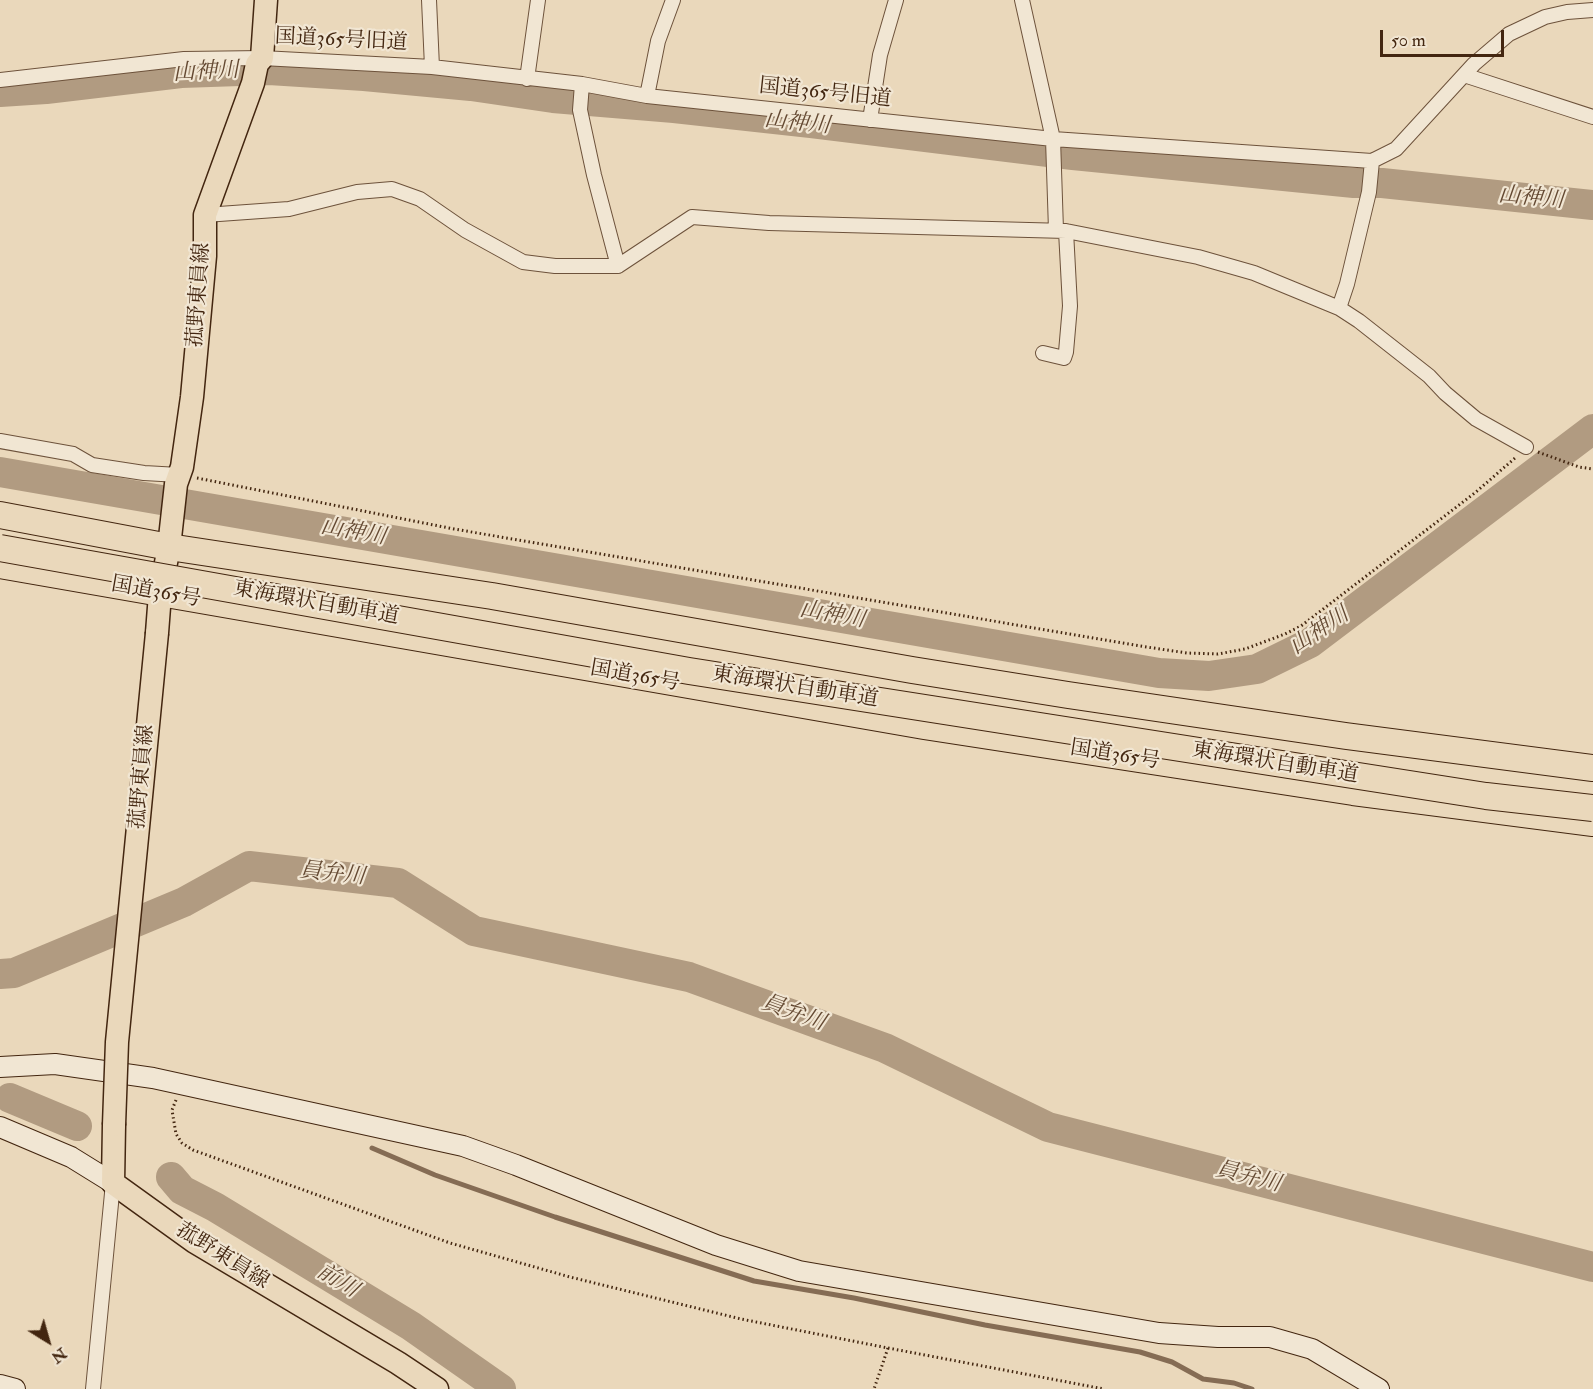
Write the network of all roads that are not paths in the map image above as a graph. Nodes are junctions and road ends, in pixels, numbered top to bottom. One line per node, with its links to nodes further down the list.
1 (266, 0): 9 (main road, 菰野東員線)
2 (429, 0): 8 (street)
3 (538, 0): 11 (street)
4 (673, 0): 14 (street)
5 (896, 0): 16 (street)
6 (1022, 0): 17 (street)
7 (1593, 10): 10 (street)
8 (432, 66): 9 (street, 国道365号旧道); 11 (street, 国道365号旧道)
9 (257, 68): 12 (street, 国道365号旧道); 19 (main road, 菰野東員線)
10 (1464, 75): 15 (street); 18 (street)
11 (527, 78): 13 (street, 国道365号旧道)
12 (0, 80)
13 (581, 90): 14 (street, 国道365号旧道); 21 (street)
14 (647, 96): 16 (street, 国道365号旧道)
15 (1593, 117)
16 (870, 120): 17 (street, 国道365号旧道)
17 (1053, 142): 18 (street, 国道365号旧道); 20 (street)
18 (1372, 167): 22 (street)
19 (205, 215): 21 (street); 26 (main road, 菰野東員線)
20 (1061, 231): 21 (street); 22 (street); 23 (street)
21 (618, 266)
22 (1339, 308): 25 (street)
23 (1043, 353)
24 (0, 441): 26 (street)
25 (1528, 448)
26 (177, 479): 28 (main road, 菰野東員線)
27 (0, 515): 28 (highway)
28 (170, 539): 31 (main road, 菰野東員線); 32 (highway)
29 (0, 548): 33 (highway, 東海環状自動車道, bridge)
30 (0, 565): 31 (highway, 国道365号)
31 (160, 594): 34 (highway, 国道365号); 37 (main road, 菰野東員線, bridge)
32 (1593, 768)
33 (1593, 808)
34 (1593, 823)
35 (0, 1067): 42 (street)
36 (0, 1127): 37 (street)
37 (113, 1183): 40 (street); 41 (main road, 菰野東員線)
38 (0, 1384): 39 (street)
39 (15, 1389)
40 (93, 1389)
41 (437, 1389)
42 (1379, 1389)

